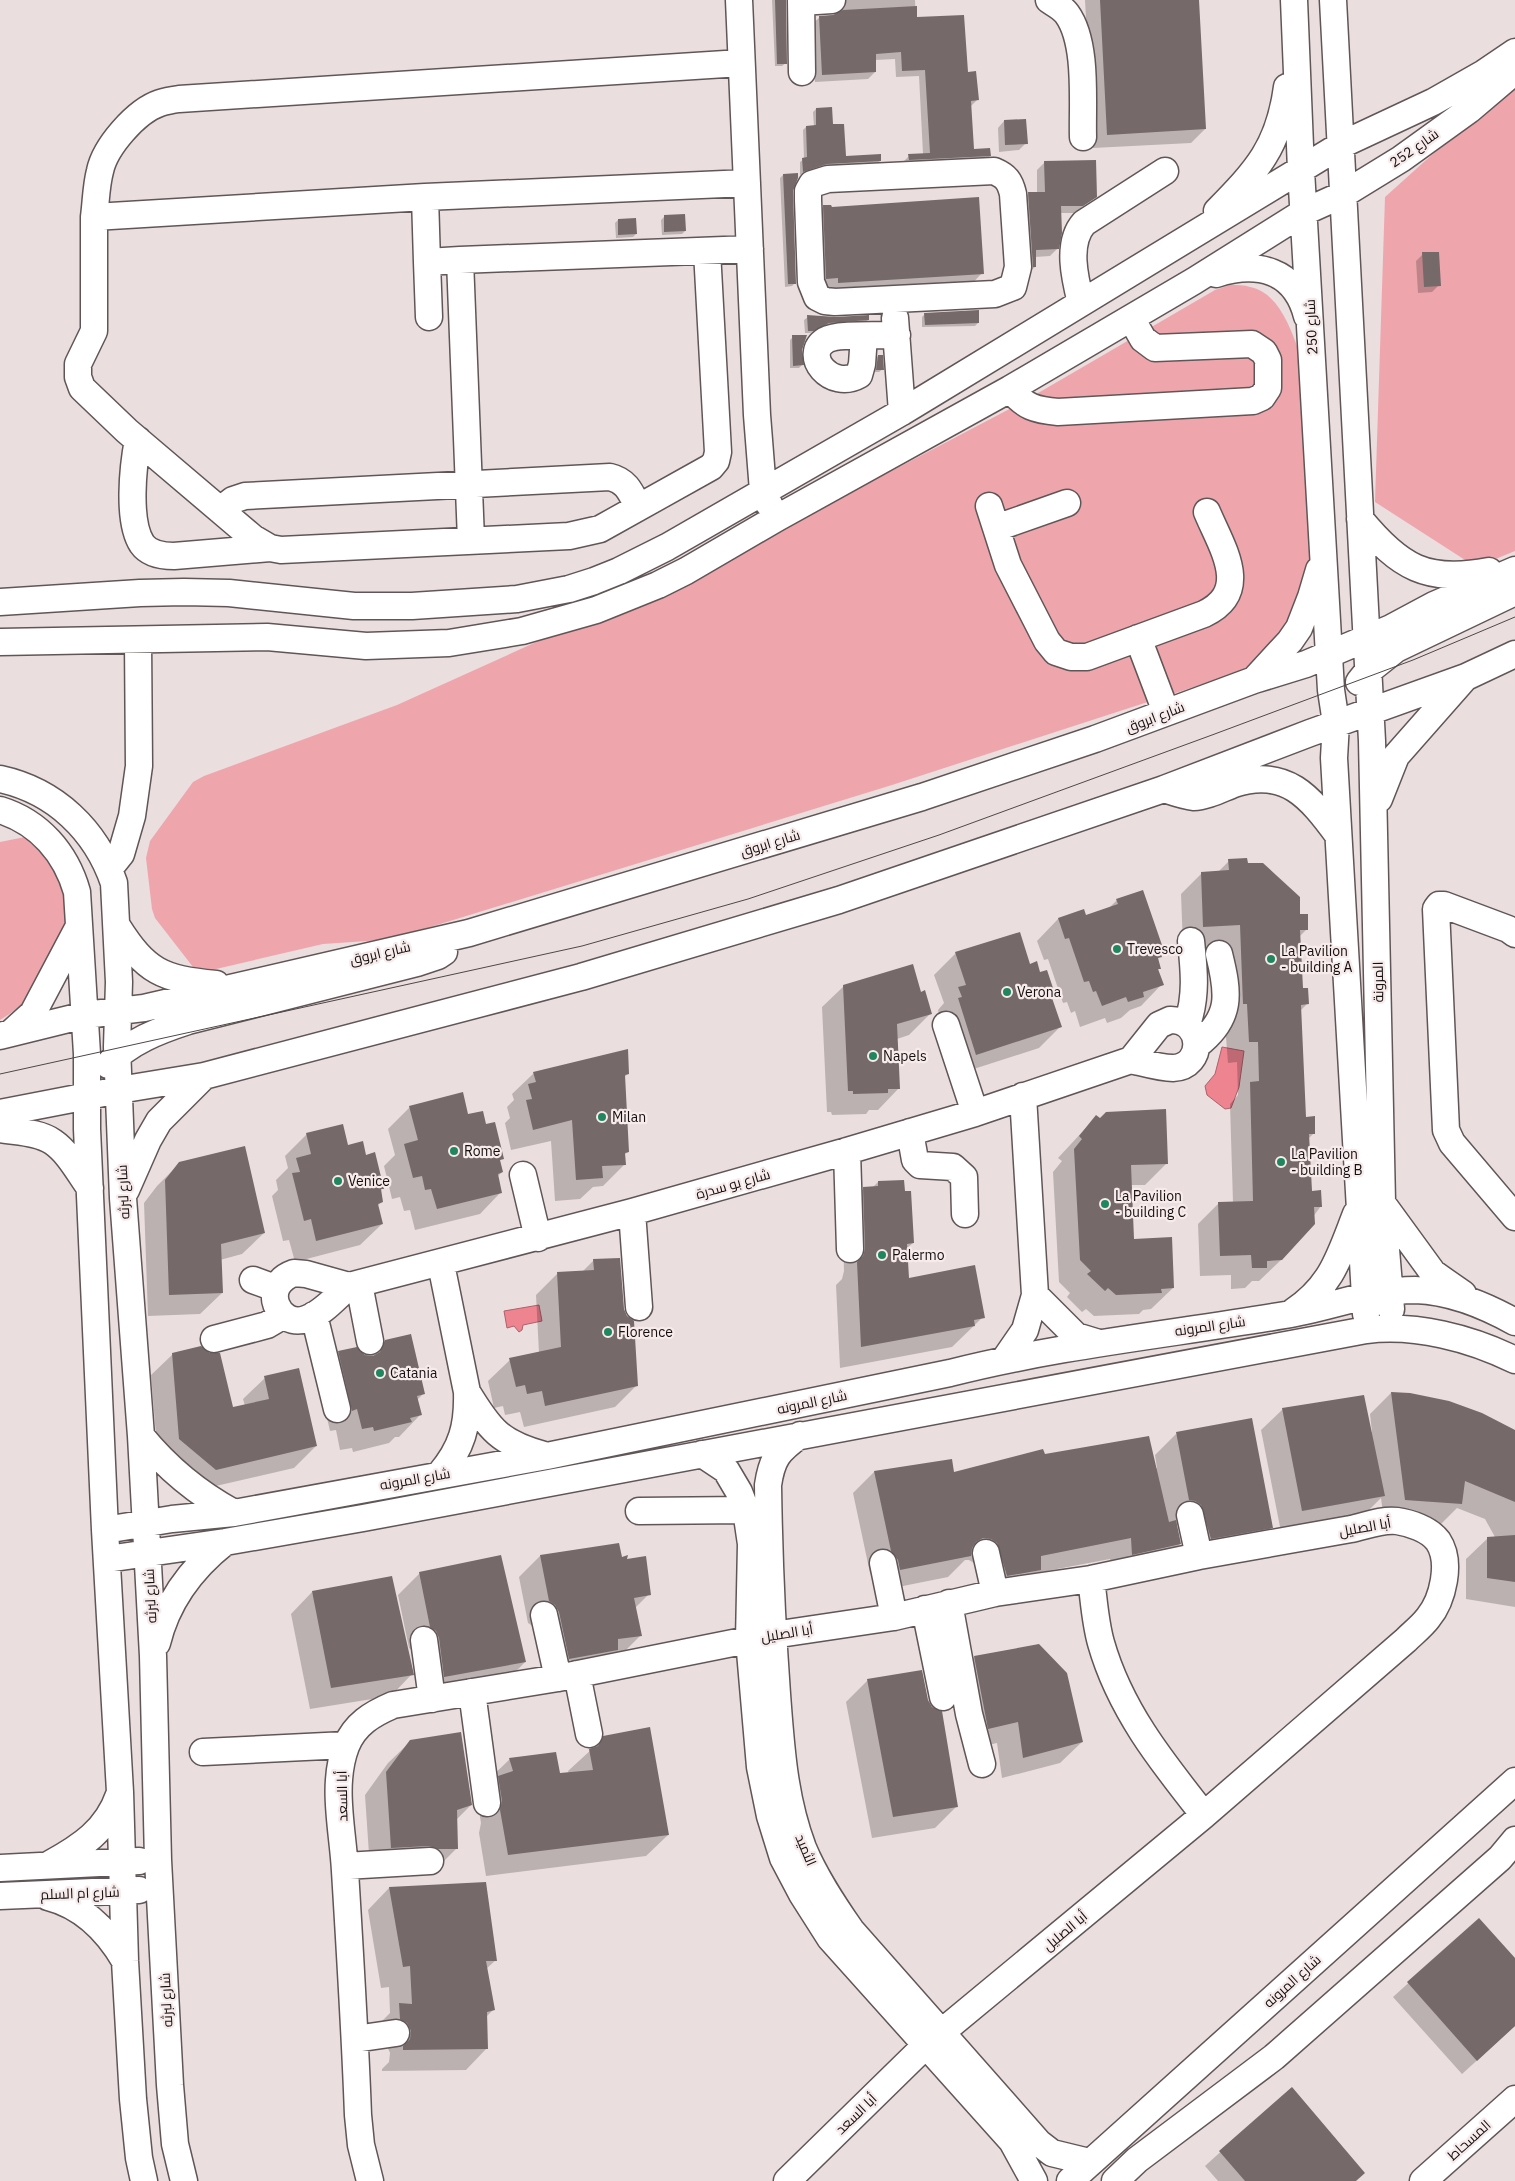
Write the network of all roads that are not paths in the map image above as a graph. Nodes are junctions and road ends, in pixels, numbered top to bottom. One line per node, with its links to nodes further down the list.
1 (738, 0): 9 (street)
2 (832, 0): 6 (street)
3 (1049, 0): 12 (street)
4 (1294, 0): 7 (street, شارع 250)
5 (1333, 0): 13 (street)
6 (801, 1): 11 (street)
7 (1294, 30): 14 (street, شارع 250); 21 (street)
8 (1515, 52): 13 (street)
9 (742, 63): 16 (street); 20 (street)
10 (1515, 71): 17 (street, شارع 252)
11 (802, 72)
12 (1083, 137)
13 (1341, 145): 14 (street); 17 (street)
14 (1301, 170): 19 (street, شارع 250); 21 (street)
15 (1165, 171): 28 (street)
16 (747, 183): 18 (street); 22 (street)
17 (1344, 194): 19 (street, شارع 252); 44 (street)
18 (425, 197): 20 (street); 25 (street)
19 (1304, 212): 26 (street, شارع 252); 33 (street, شارع 250)
20 (94, 217): 36 (street)
21 (1188, 240): 28 (street)
22 (750, 249): 23 (street); 38 (street)
23 (707, 250): 24 (street); 40 (street)
24 (460, 260): 25 (street); 37 (street)
25 (427, 262): 29 (street)
26 (1194, 281): 30 (street); 33 (street)
27 (894, 299): 27 (street); 32 (street)
28 (1081, 303): 35 (street)
29 (429, 317)
30 (1131, 318): 34 (street); 34 (street)
31 (864, 336): 32 (street)
32 (897, 336): 35 (street)
33 (1312, 341): 46 (street, شارع 250)
34 (1010, 389): 43 (street)
35 (902, 412): 38 (street)
36 (138, 440): 41 (street); 47 (street)
37 (469, 484): 40 (street); 41 (street); 45 (street)
38 (763, 491): 43 (street); 50 (street)
39 (1068, 503): 52 (street)
40 (638, 507): 45 (street)
41 (220, 510): 47 (street)
42 (1207, 512): 52 (street)
43 (776, 518): 53 (street)
44 (1360, 519): 48 (street); 51 (street)
45 (472, 540): 47 (street)
46 (1324, 547): 55 (street, شارع 250); 59 (street)
47 (270, 548)
48 (1515, 569): 51 (street, شارع ابروق)
49 (1515, 592): 57 (street)
50 (0, 602)
51 (1367, 637): 55 (street, شارع ابروق); 57 (street, المرونة); 60 (street)
52 (1138, 638): 62 (street)
53 (138, 640): 54 (street); 70 (street)
54 (0, 642)
55 (1330, 654): 59 (street, شارع ابروق); 60 (street, المرونة)
56 (1515, 654): 58 (street)
57 (1367, 672): 61 (street, المرونة); 63 (street)
58 (1466, 677): 61 (street); 67 (street)
59 (1254, 680): 62 (street, شارع ابروق)
60 (1332, 696): 63 (street, المرونة); 68 (street)
61 (1370, 710): 63 (street); 67 (street, المرونة)
62 (1166, 712): 73 (street, شارع ابروق)
63 (1336, 723): 65 (street); 69 (street, المرونة)
64 (0, 779): 70 (street, شارع لبرثه)
65 (1164, 789): 68 (street); 69 (street)
66 (0, 810): 71 (street)
67 (1374, 812): 99 (street, المرونة)
68 (1094, 814): 86 (street)
69 (1338, 835): 99 (street, المرونة)
70 (109, 869): 72 (street, شارع لبرثه)
71 (79, 926): 79 (street); 81 (street)
72 (117, 926): 77 (street); 78 (street, شارع لبرثه)
73 (469, 933): 77 (street, شارع ابروق); 83 (street)
74 (1515, 934): 102 (street)
75 (1191, 940): 82 (street)
76 (1219, 954): 82 (street)
77 (234, 986): 78 (street, شارع ابروق)
78 (118, 1010): 79 (street, شارع ابروق); 83 (street, شارع لبرثه); 85 (street)
79 (85, 1015): 81 (street, شارع ابروق); 85 (street)
80 (946, 1025): 92 (street)
81 (5, 1035)
82 (1192, 1035): 84 (street); 84 (street, شارع بو سدرة)
83 (118, 1055): 87 (street, شارع لبرثه); 88 (street)
84 (1131, 1060): 89 (street, شارع بو سدرة)
85 (87, 1065): 88 (street); 90 (street)
86 (204, 1076): 87 (street); 98 (street)
87 (118, 1090): 88 (street); 98 (street, شارع لبرثه)
88 (88, 1096): 91 (street); 97 (street)
89 (1023, 1096): 92 (street, شارع بو سدرة); 108 (street)
90 (0, 1102)
91 (0, 1113)
92 (975, 1113): 94 (street, شارع بو سدرة)
93 (0, 1129): 97 (street)
94 (910, 1132): 95 (street, شارع بو سدرة); 101 (street)
95 (847, 1151): 100 (street, شارع بو سدرة); 104 (street)
96 (524, 1175): 103 (street)
97 (90, 1188): 134 (street)
98 (123, 1198): 125 (street, شارع لبرثه)
99 (1371, 1203): 107 (street, المرونة); 109 (street); 112 (street)
100 (632, 1212): 103 (street, شارع بو سدرة); 110 (street)
101 (965, 1214)
102 (1515, 1217)
103 (538, 1238): 105 (street, شارع بو سدرة)
104 (850, 1248)
105 (441, 1264): 106 (street, شارع بو سدرة); 122 (street)
106 (354, 1285): 111 (street, شارع بو سدرة); 113 (street, شارع بو سدرة); 118 (street)
107 (1377, 1294): 109 (street, شارع المرونه); 112 (street, شارع المرونه); 115 (street, المرونة); 116 (street, المرونة)
108 (1035, 1295): 119 (street); 120 (street)
109 (1479, 1303): 114 (street, شارع المرونه)
110 (639, 1307)
111 (284, 1315): 113 (street); 117 (street)
112 (1288, 1315): 119 (street, شارع المرونه)
113 (314, 1316): 123 (street)
114 (1515, 1322)
115 (1392, 1327): 116 (street, شارع المرونه); 121 (street, شارع المرونه)
116 (1366, 1330): 124 (street, شارع المرونه)
117 (214, 1339)
118 (370, 1341)
119 (1099, 1343): 120 (street, شارع المرونه)
120 (1005, 1359): 127 (street, شارع المرونه)
121 (1515, 1360)
122 (467, 1392): 127 (street); 128 (street)
123 (337, 1409)
124 (800, 1435): 126 (street, شارع المرونه); 146 (street, الثميد)
125 (141, 1436): 131 (street); 133 (street, شارع لبرثه)
126 (702, 1454): 129 (street, الثميد); 135 (street, شارع المرونه)
127 (547, 1456): 128 (street, شارع المرونه)
128 (440, 1474): 131 (street, شارع المرونه)
129 (746, 1510): 130 (street); 146 (street, الثميد)
130 (639, 1512)
131 (234, 1513): 133 (street, شارع المرونه)
132 (1190, 1515): 138 (street)
133 (145, 1524): 134 (street, شارع المرونه); 136 (street, شارع لبرثه)
134 (105, 1530): 139 (street)
135 (225, 1542): 136 (street, شارع المرونه); 148 (street)
136 (147, 1552): 139 (street, شارع المرونه); 148 (street, شارع لبرثه)
137 (986, 1553): 142 (street)
138 (1199, 1556): 141 (street, أبا الصليل); 160 (street, أبا الصليل)
139 (108, 1559): 158 (street)
140 (883, 1564): 145 (street)
141 (1091, 1578): 142 (street, أبا الصليل); 160 (street)
142 (995, 1593): 143 (street, أبا الصليل)
143 (937, 1606): 145 (street, أبا الصليل); 151 (street); 156 (street)
144 (544, 1615): 149 (street)
145 (894, 1617): 146 (street, أبا الصليل)
146 (761, 1638): 149 (street, أبا السعد); 175 (street, الثميد)
147 (424, 1640): 152 (street)
148 (154, 1656): 162 (street, شارع لبرثه)
149 (568, 1676): 150 (street, أبا السعد); 153 (street)
150 (472, 1692): 152 (street, أبا السعد); 159 (street)
151 (942, 1697)
152 (432, 1698): 154 (street, أبا السعد)
153 (589, 1734)
154 (346, 1745): 155 (street); 165 (street, أبا السعد)
155 (203, 1752)
156 (982, 1764)
157 (1515, 1781): 177 (street, شارع المرونه)
158 (120, 1792): 164 (street); 166 (street)
159 (486, 1804)
160 (1204, 1816): 175 (street, أبا الصليل)
161 (1515, 1840): 184 (street)
162 (158, 1860): 164 (street, شارع ام السلم); 168 (street, شارع لبرثه)
163 (430, 1861): 165 (street)
164 (122, 1862): 166 (street, شارع ام السلم); 169 (street)
165 (345, 1866): 174 (street, أبا السعد)
166 (46, 1867): 167 (street, شارع ام السلم)
167 (0, 1868)
168 (160, 1889): 169 (street, شارع ام السلم); 179 (street, شارع لبرثه)
169 (122, 1891): 170 (street, شارع ام السلم); 172 (street)
170 (37, 1894): 171 (street, شارع ام السلم); 172 (street)
171 (0, 1896)
172 (125, 1961): 178 (street)
173 (396, 2033): 174 (street)
174 (355, 2040): 180 (street, أبا السعد)
175 (934, 2040): 177 (street, الثميد); 181 (street, أبا السعد); 182 (street, الثميد)
176 (1515, 2098): 185 (street, المسحاط)
177 (1089, 2162): 183 (street, شارع المرونه)
178 (144, 2181)
179 (184, 2181)
180 (370, 2181)
181 (787, 2181)
182 (1034, 2181)
183 (1070, 2181)
184 (1115, 2181)
185 (1423, 2181)

